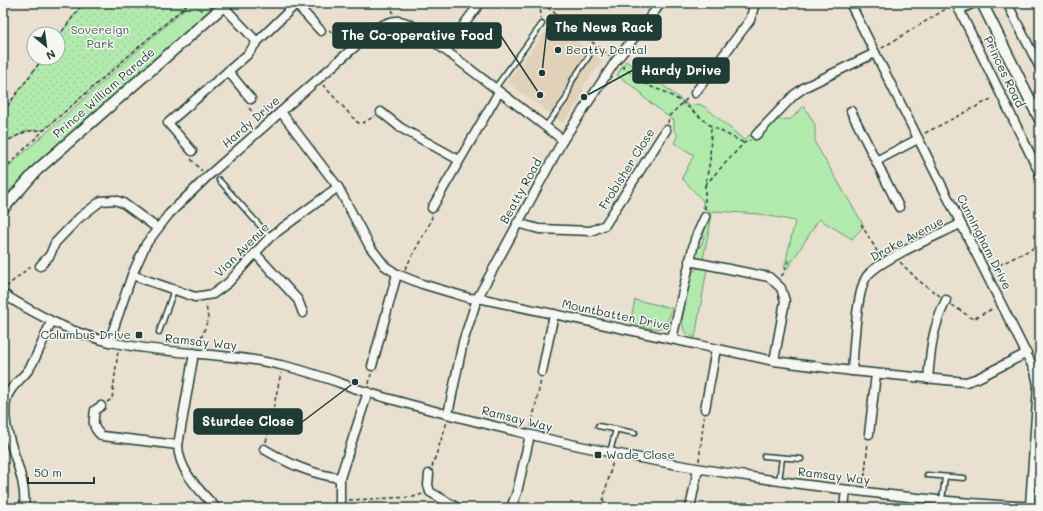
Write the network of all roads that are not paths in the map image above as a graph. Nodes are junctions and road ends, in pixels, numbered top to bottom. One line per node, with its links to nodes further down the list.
1 (297, 3): 12 (street); 13 (street)
2 (480, 3): 14 (street)
3 (661, 3): 30 (street, Beatty Road)
4 (755, 3): 20 (street)
5 (850, 3): 15 (street, Cunningham Drive)
6 (974, 3): 10 (street)
7 (982, 3): 25 (street, Princes Road)
8 (1007, 3): 17 (street)
9 (225, 5): 13 (street); 39 (street, Prince William Parade)
10 (958, 6): 34 (street, Princes Road)
11 (542, 24): 19 (lane)
12 (321, 31)
13 (257, 42): 18 (street)
14 (445, 50): 19 (street); 23 (street, Hardy Drive)
15 (875, 53): 28 (street); 29 (street, Cunningham Drive)
16 (589, 56): 26 (lane)
17 (1040, 66)
18 (228, 71): 21 (street); 31 (street)
19 (497, 91): 26 (street); 32 (street)
20 (695, 93)
21 (251, 99)
22 (852, 111): 33 (street)
23 (281, 112): 36 (street, Mountbatten Drive); 43 (street, Hardy Drive)
24 (381, 112): 32 (street)
25 (1039, 115)
26 (545, 127): 30 (street)
27 (666, 130): 41 (street, Frobisher Close)
28 (756, 136)
29 (918, 139): 33 (street); 42 (street, Cunningham Drive)
30 (563, 140): 41 (street, Beatty Road)
31 (192, 151)
32 (458, 160): 38 (street)
33 (876, 161): 37 (street)
34 (1040, 174)
35 (219, 180): 44 (lane)
36 (338, 187): 44 (street, Vian Avenue); 49 (street, Mountbatten Drive)
37 (899, 207)
38 (432, 208)
39 (3, 209)
40 (705, 217): 46 (street)
41 (516, 223): 52 (street, Beatty Road)
42 (960, 224): 62 (street, Cunningham Drive); 65 (street, Drake Avenue)
43 (157, 228): 47 (street); 48 (street, Hardy Drive)
44 (270, 237): 45 (street, Vian Avenue)
45 (255, 253): 50 (street, Vian Avenue); 54 (street)
46 (689, 261): 58 (street); 63 (street)
47 (40, 266)
48 (132, 275): 50 (street); 59 (street, Hardy Drive)
49 (399, 275): 52 (street, Mountbatten Drive); 64 (street)
50 (174, 290): 57 (lane)
51 (3, 294): 56 (street, Ramsay Way)
52 (477, 298): 55 (street, Mountbatten Drive); 74 (street, Beatty Road)
53 (946, 300): 68 (street)
54 (303, 313)
55 (554, 314): 58 (street, Mountbatten Drive); 66 (street)
56 (51, 322): 59 (street, Ramsay Way); 71 (street)
57 (159, 332)
58 (672, 339): 60 (street, Mountbatten Drive)
59 (109, 342): 61 (street, Ramsay Way)
60 (716, 349): 63 (street, Mountbatten Drive); 73 (street)
61 (194, 353): 70 (street, Ramsay Way); 80 (street)
62 (1027, 353): 68 (street, Mountbatten Drive); 69 (street, Cunningham Drive)
63 (774, 361): 65 (street, Mountbatten Drive)
64 (372, 366)
65 (852, 371): 67 (street, Mountbatten Drive)
66 (542, 372)
67 (876, 374): 68 (street, Mountbatten Drive); 78 (street)
68 (928, 380)
69 (1039, 385): 92 (street, Cunningham Drive)
70 (368, 392): 74 (street, Ramsay Way); 90 (street)
71 (5, 399): 100 (street)
72 (101, 406): 80 (street)
73 (705, 409)
74 (448, 414): 79 (street, Ramsay Way)
75 (598, 426): 76 (lane)
76 (616, 429): 77 (lane); 82 (lane)
77 (634, 433)
78 (869, 434)
79 (530, 435): 82 (street, Ramsay Way); 103 (street)
80 (178, 445): 101 (street)
81 (264, 449): 90 (street)
82 (613, 453): 86 (street, Ramsay Way)
83 (764, 456): 84 (lane)
84 (782, 458): 85 (lane); 93 (lane)
85 (801, 459)
86 (698, 469): 93 (street, Ramsay Way); 104 (street)
87 (430, 474): 102 (street)
88 (928, 475): 89 (lane)
89 (945, 477): 91 (lane); 95 (lane)
90 (340, 478): 96 (street)
91 (964, 478)
92 (1036, 480): 97 (street, Cunningham Drive)
93 (779, 481): 94 (street, Ramsay Way)
94 (846, 490): 95 (street, Ramsay Way); 105 (street)
95 (942, 500): 98 (street, Ramsay Way)
96 (339, 504)
97 (1030, 506): 98 (street, Ramsay Way); 99 (street, Ramsay Way)
98 (1006, 507)
99 (1040, 507)
100 (24, 508)
101 (216, 508)
102 (458, 508)
103 (511, 508)
104 (690, 508)
105 (844, 508)

